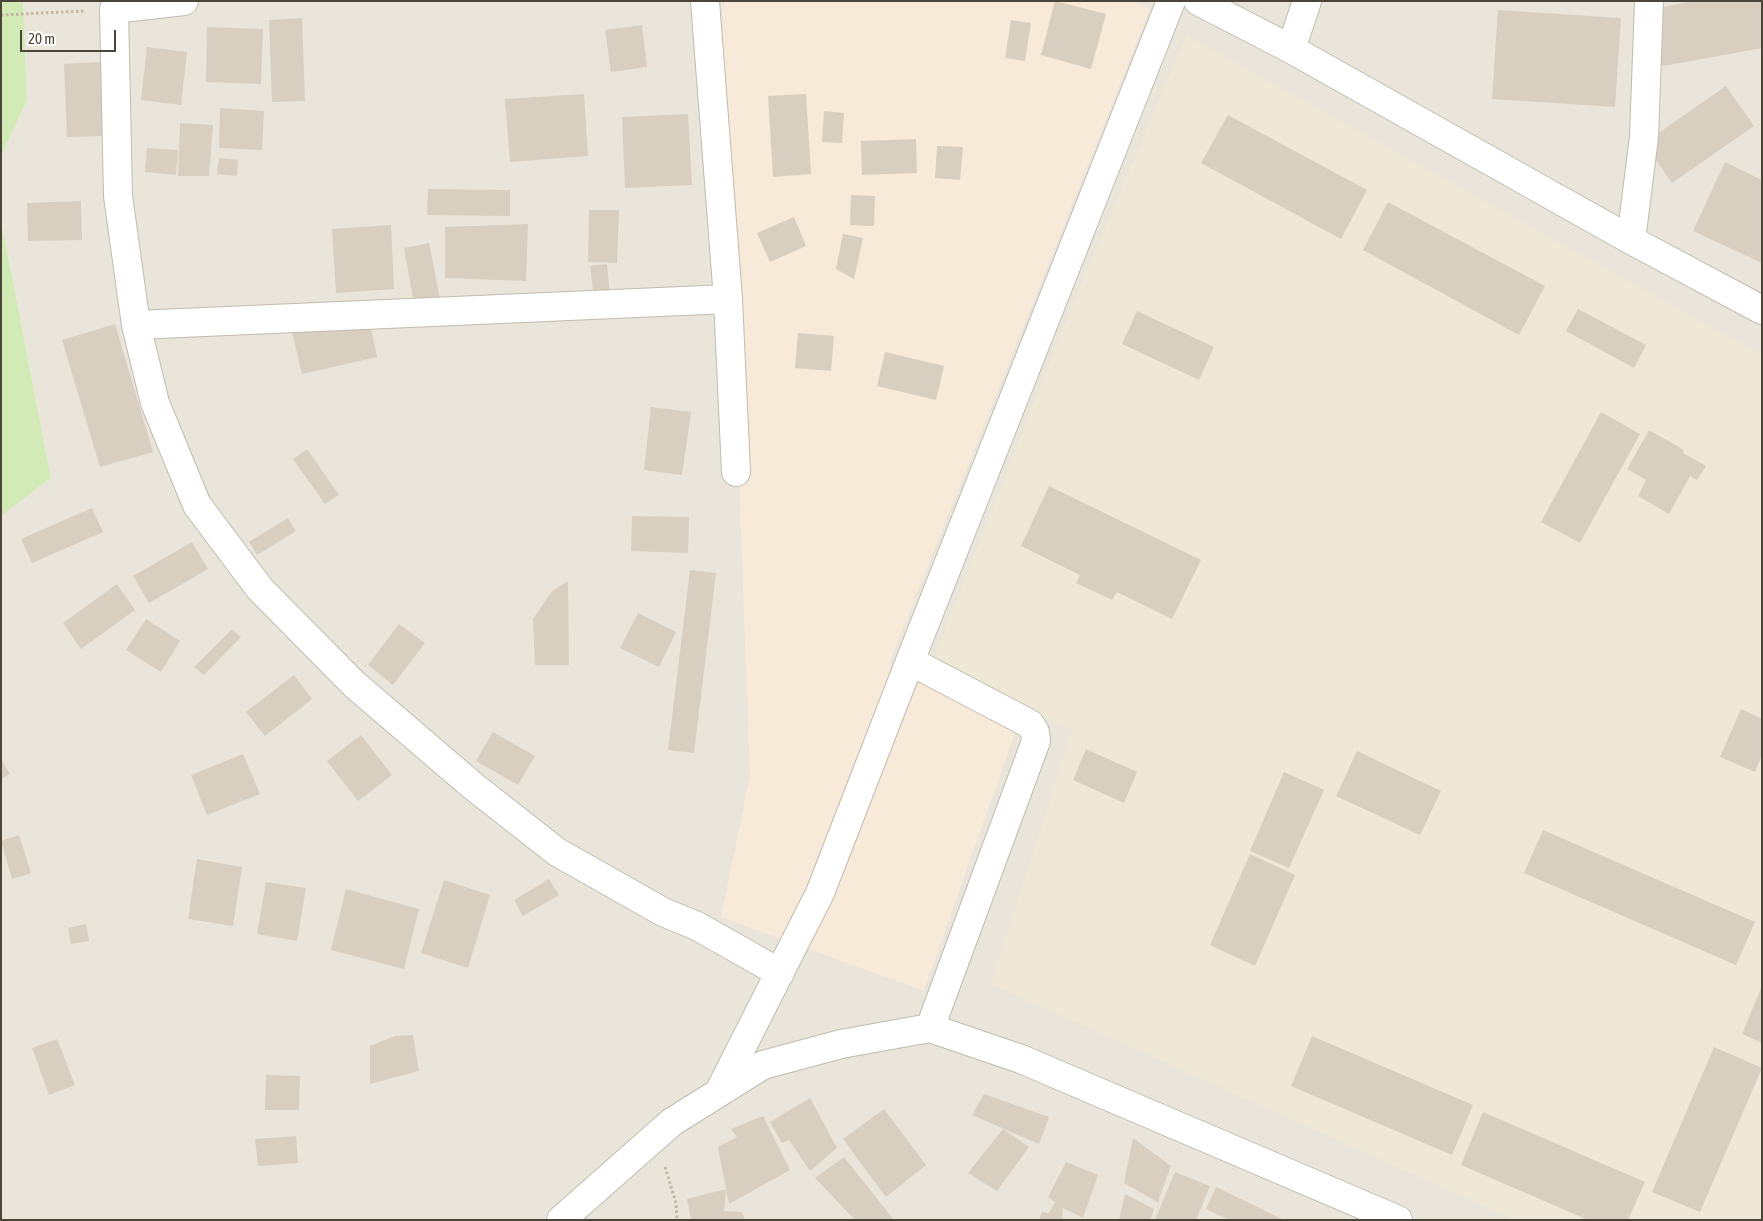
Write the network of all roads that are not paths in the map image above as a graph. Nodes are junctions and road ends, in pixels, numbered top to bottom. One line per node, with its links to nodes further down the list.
1 (184, 1): 11 (street)
2 (705, 1): 9 (street)
3 (1171, 1): 13 (street)
4 (1198, 1): 7 (street)
5 (1307, 1): 7 (street)
6 (1650, 1): 8 (street)
7 (1291, 48): 8 (street)
8 (1631, 240): 10 (street)
9 (728, 299): 11 (street); 12 (street)
10 (1762, 310)
11 (136, 325): 14 (street)
12 (736, 472)
13 (910, 661): 14 (street); 15 (street)
14 (780, 973): 16 (street)
15 (930, 1028): 16 (street); 18 (street)
16 (718, 1094): 17 (street)
17 (561, 1220)
18 (1398, 1220)

